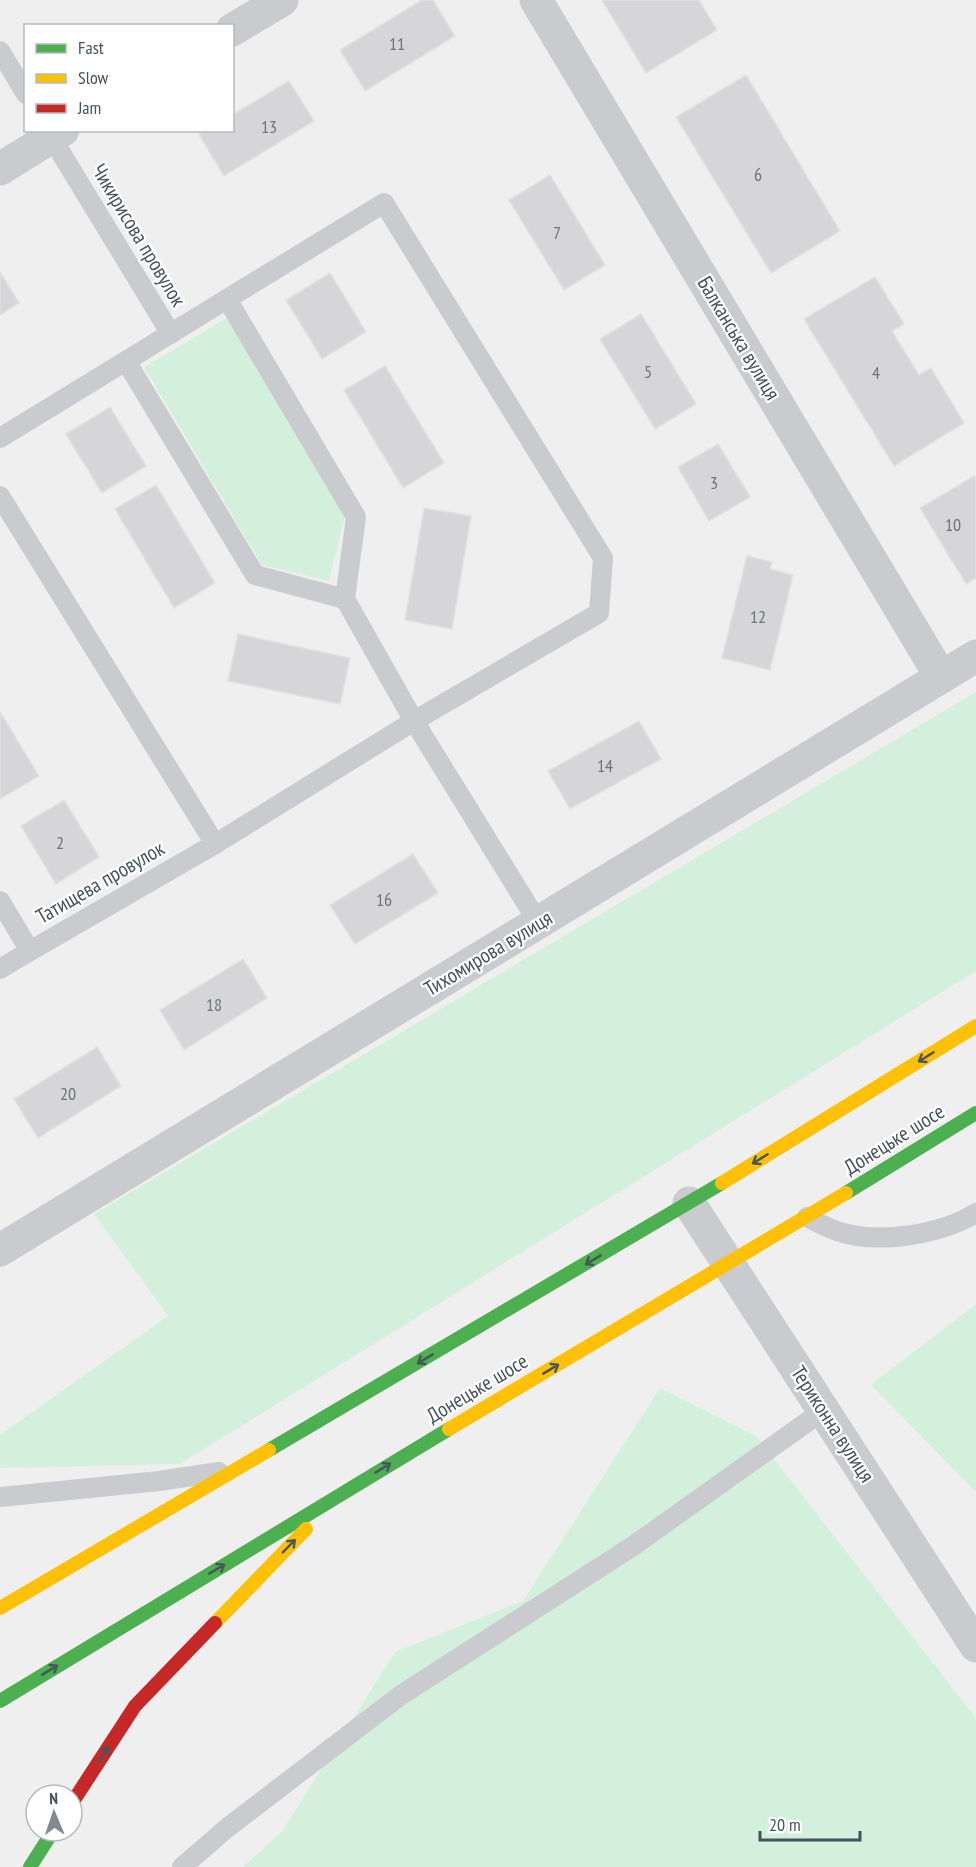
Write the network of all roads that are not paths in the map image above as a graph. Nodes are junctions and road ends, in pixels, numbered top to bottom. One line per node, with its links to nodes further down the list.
1 (282, 0): 3 (street)
2 (537, 0): 15 (street, Балканська вулиця)
3 (234, 29)
4 (0, 51): 5 (lane)
5 (24, 91)
6 (54, 133): 7 (street); 9 (lane, Чикирисова провулок)
7 (0, 169)
8 (227, 299): 9 (lane); 13 (lane); 16 (lane, Татищева провулок)
9 (171, 334): 10 (lane)
10 (126, 362): 11 (lane); 13 (lane)
11 (0, 438)
12 (0, 496): 17 (lane)
13 (345, 599): 16 (lane)
14 (976, 656): 15 (street, Тихомирова вулиця)
15 (941, 677): 19 (street, Тихомирова вулиця)
16 (414, 721): 17 (lane, Татищева провулок); 19 (lane)
17 (215, 844): 20 (lane, Татищева провулок)
18 (0, 901): 20 (lane, Татищева провулок)
19 (538, 922): 27 (street, Тихомирова вулиця)
20 (30, 951): 21 (lane)
21 (0, 969)
22 (976, 1026): 24 (main road, one-way to 24)
23 (976, 1113): 26 (main road, Донецьке шосе)
24 (689, 1203): 28 (street, Териконна вулиця); 30 (main road, one-way to 30)
25 (976, 1213): 26 (lane)
26 (807, 1217): 28 (main road, Донецьке шосе)
27 (0, 1250)
28 (729, 1263): 29 (street, Териконна вулиця); 31 (main road, Донецьке шосе, one-way to 28)
29 (825, 1410): 34 (street, Териконна вулиця); 39 (lane)
30 (239, 1469): 32 (lane); 33 (main road)
31 (338, 1495): 35 (main road, Донецьке шосе, one-way to 31); 36 (main road, one-way to 31)
32 (0, 1497)
33 (0, 1608)
34 (976, 1646)
35 (0, 1701)
36 (84, 1785)
37 (45, 1843): 38 (main road)
38 (30, 1867)
39 (182, 1867)

